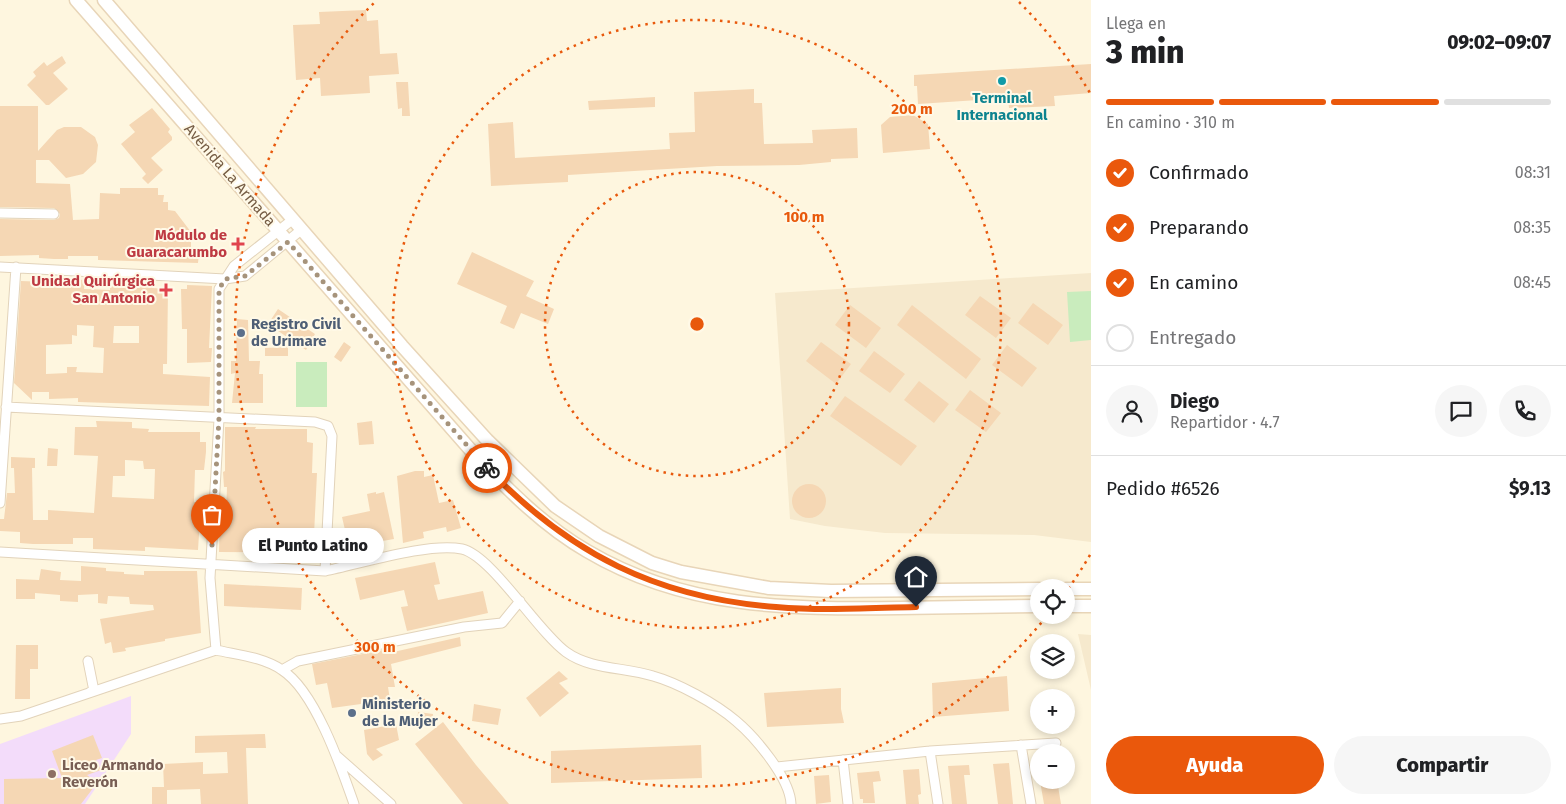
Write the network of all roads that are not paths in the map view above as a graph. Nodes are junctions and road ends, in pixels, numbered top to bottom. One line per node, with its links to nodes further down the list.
1 (76, 0): 7 (main road, Avenida La Armada)
2 (104, 0): 5 (main road, Avenida La Armada)
3 (0, 213): 4 (street)
4 (54, 214)
5 (292, 220): 6 (main road, Avenida La Armada); 7 (street)
6 (301, 230): 8 (street); 18 (main road, Avenida La Armada)
7 (278, 231): 8 (main road, Avenida La Armada); 11 (street)
8 (288, 242): 11 (street); 22 (main road, Avenida La Armada)
9 (0, 267): 10 (street)
10 (16, 267): 11 (street); 12 (street)
11 (225, 279): 13 (street)
12 (6, 407): 13 (street); 14 (street)
13 (219, 418): 16 (street); 17 (street)
14 (0, 503)
15 (0, 552): 16 (street)
16 (211, 563): 17 (street); 25 (street)
17 (325, 571): 21 (street)
18 (1030, 589)
19 (1075, 589): 20 (main road)
20 (1091, 589)
21 (520, 601): 27 (street); 35 (street)
22 (1030, 606)
23 (1075, 606): 24 (main road)
24 (1091, 606)
25 (216, 650): 27 (street); 28 (street)
26 (88, 661): 28 (street)
27 (282, 670): 33 (street)
28 (94, 691): 29 (street)
29 (0, 719)
30 (1056, 743): 31 (street)
31 (1021, 745): 32 (street); 41 (street)
32 (930, 751): 34 (street); 40 (street)
33 (335, 754): 36 (street); 37 (street)
34 (843, 760): 35 (street); 39 (street)
35 (777, 767): 38 (street)
36 (354, 804)
37 (391, 804)
38 (791, 804)
39 (848, 804)
40 (938, 804)
41 (1031, 804)

